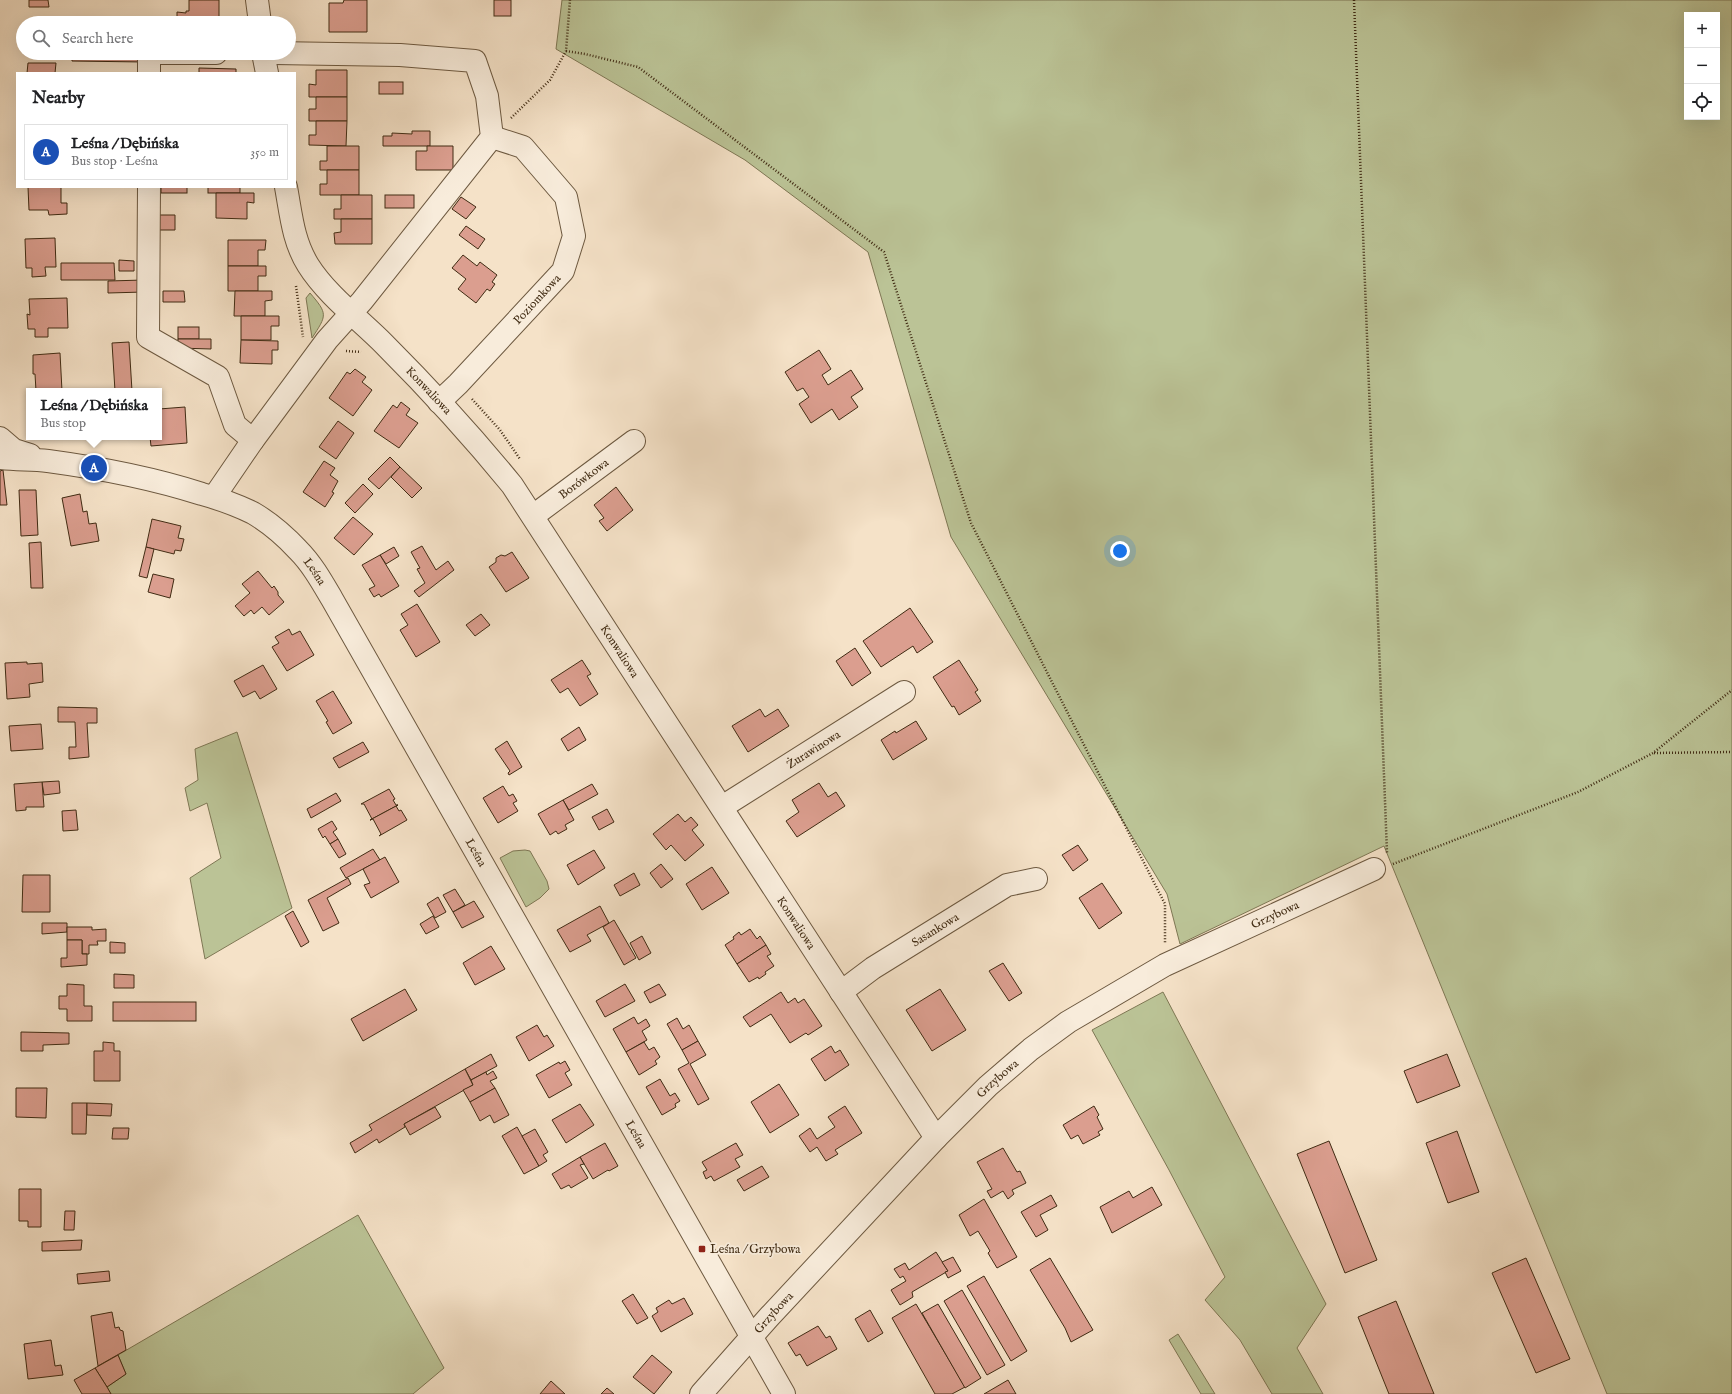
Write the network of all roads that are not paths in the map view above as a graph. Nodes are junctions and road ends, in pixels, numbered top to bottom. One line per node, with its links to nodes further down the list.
1 (257, 0): 2 (street)
2 (259, 16)
3 (296, 53): 8 (street)
4 (149, 60): 6 (street)
5 (264, 60): 7 (street)
6 (149, 72)
7 (267, 72)
8 (492, 137): 11 (street); 12 (street, Poziomkowa)
9 (149, 188): 14 (street)
10 (286, 188): 11 (street, Konwaliowa)
11 (352, 314): 12 (street, Konwaliowa); 14 (street)
12 (439, 402): 19 (street, Konwaliowa)
13 (0, 438): 17 (street, Leśna)
14 (254, 440): 18 (street)
15 (634, 441): 19 (street, Borówkowa)
16 (0, 458): 17 (street, Leśna)
17 (46, 461): 18 (street, Leśna)
18 (214, 498): 26 (street, Leśna)
19 (534, 516): 21 (street, Konwaliowa)
20 (904, 692): 21 (street, Żurawinowa)
21 (722, 807): 24 (street, Konwaliowa)
22 (1380, 868): 25 (street, Grzybowa)
23 (1036, 879): 24 (street, Sasankowa)
24 (841, 992): 25 (street, Konwaliowa)
25 (936, 1138): 26 (street, Grzybowa)
26 (752, 1337): 27 (street, Grzybowa); 28 (street, Leśna)
27 (701, 1394)
28 (784, 1394)

